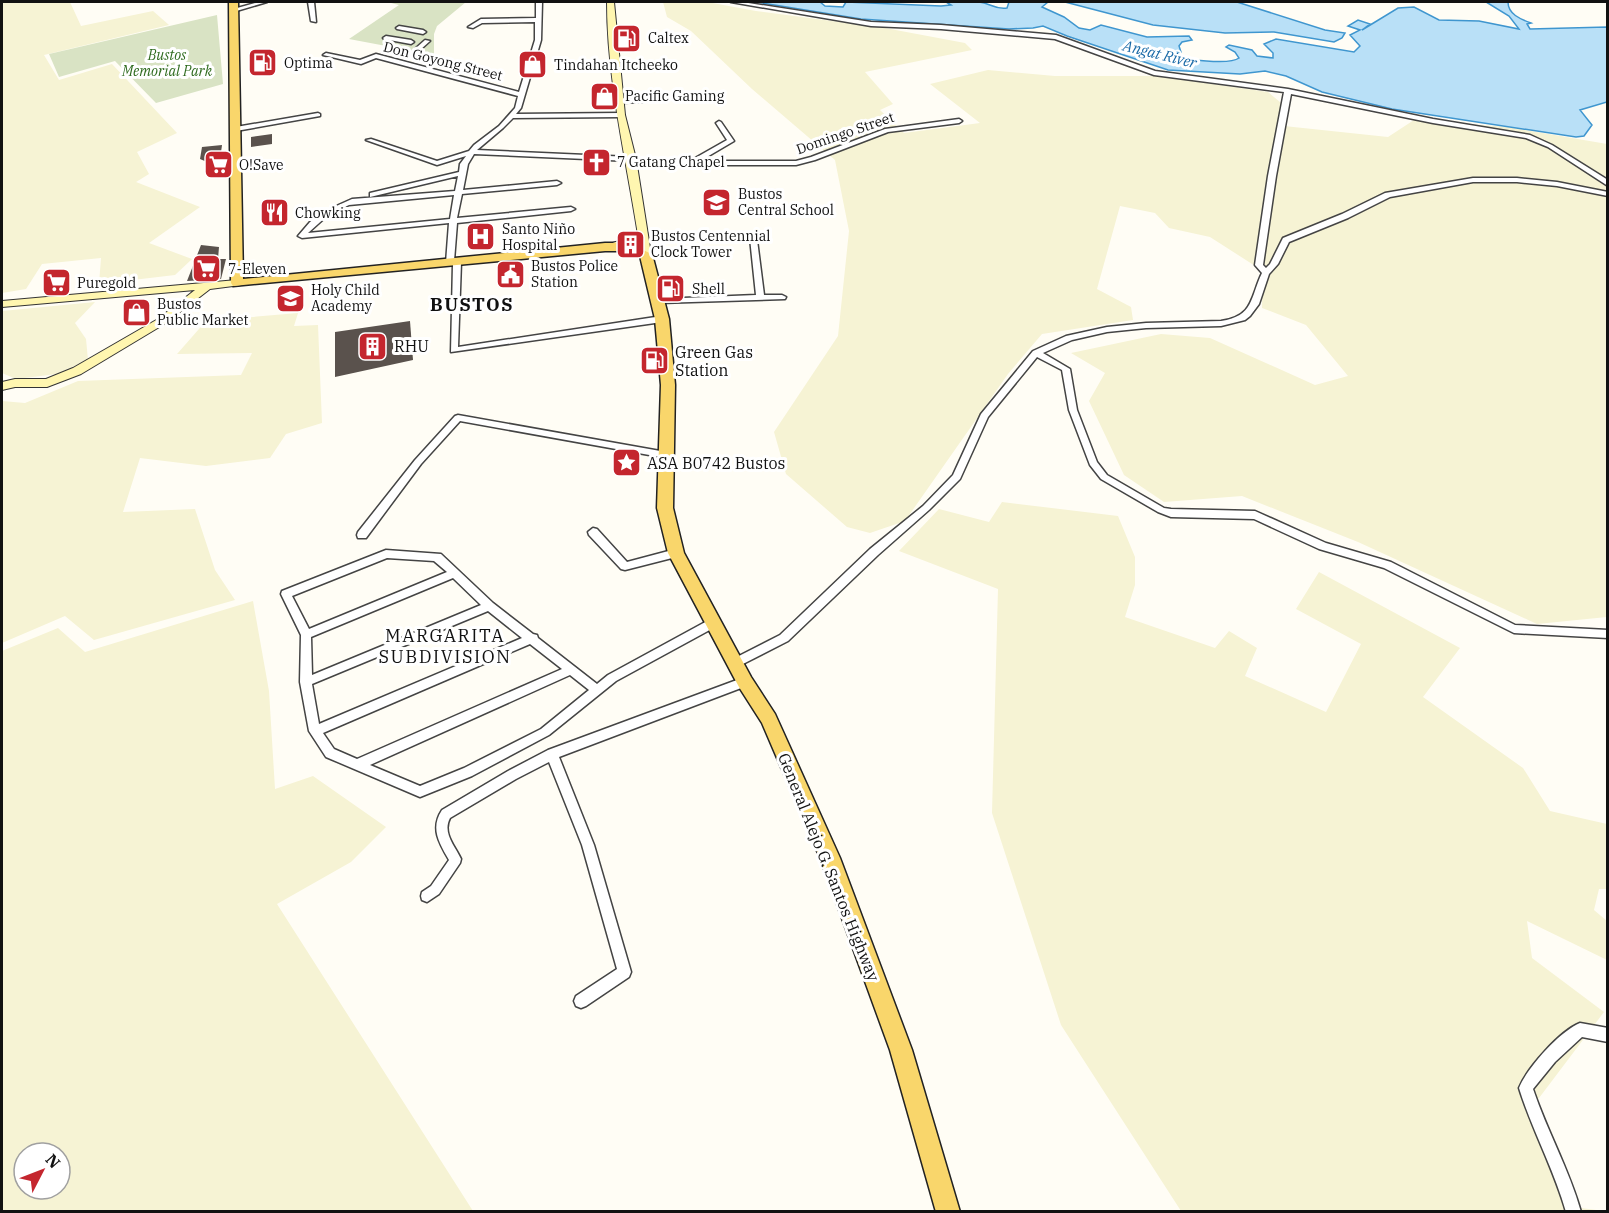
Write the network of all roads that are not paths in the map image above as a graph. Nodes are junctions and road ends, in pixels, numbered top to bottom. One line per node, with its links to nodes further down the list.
1 (264, 2): 6 (street)
2 (312, 2): 8 (street)
3 (539, 2): 7 (street)
4 (610, 2): 18 (street)
5 (734, 2): 15 (street)
6 (233, 6): 24 (main road)
7 (538, 20): 9 (street); 16 (street)
8 (314, 21)
9 (471, 27)
10 (399, 28): 12 (street)
11 (392, 33): 12 (street)
12 (424, 36): 13 (street)
13 (386, 38)
14 (326, 55): 16 (street, Don Goyong Street)
15 (1288, 91): 31 (street); 42 (street)
16 (520, 94): 21 (street)
17 (659, 99): 18 (street)
18 (620, 101): 19 (street)
19 (621, 115): 21 (street); 27 (street)
20 (318, 116): 24 (street)
21 (512, 116): 26 (street)
22 (959, 121): 28 (street, Domingo Street)
23 (719, 123): 28 (street)
24 (236, 129): 43 (main road)
25 (369, 140): 26 (street, Domingo Street)
26 (472, 152): 27 (street, Domingo Street); 29 (street)
27 (631, 161): 28 (street, Domingo Street); 37 (street)
28 (690, 163)
29 (463, 173): 32 (street); 34 (street)
30 (556, 183): 32 (street)
31 (1608, 184)
32 (457, 192): 34 (street); 36 (street)
33 (1608, 194): 42 (street)
34 (349, 203): 36 (street)
35 (571, 209): 36 (street)
36 (453, 221): 41 (street)
37 (643, 237): 39 (street); 40 (street)
38 (753, 240): 45 (street)
39 (605, 247): 40 (main road); 41 (main road)
40 (646, 254): 47 (main road, General Alejo G. Santos Highway)
41 (453, 263): 43 (main road); 49 (street)
42 (1265, 272): 50 (street)
43 (237, 283): 44 (street)
44 (208, 285): 48 (street); 51 (street)
45 (760, 296): 46 (street); 47 (street)
46 (782, 297)
47 (659, 301): 49 (main road, General Alejo G. Santos Highway)
48 (2, 304)
49 (662, 319): 52 (main road, General Alejo G. Santos Highway)
50 (1036, 353): 59 (street); 62 (street)
51 (2, 386)
52 (666, 455): 54 (street); 55 (main road, General Alejo G. Santos Highway)
53 (593, 532): 55 (street)
54 (362, 535)
55 (676, 553): 58 (main road, General Alejo G. Santos Highway)
56 (455, 573): 57 (street); 60 (street); 60 (street)
57 (489, 606): 61 (street); 64 (street)
58 (713, 623): 62 (main road, General Alejo G. Santos Highway); 66 (street)
59 (1608, 634)
60 (306, 635): 64 (street)
61 (533, 638): 63 (street); 67 (street)
62 (735, 663): 65 (main road, General Alejo G. Santos Highway)
63 (571, 670): 66 (street); 69 (street)
64 (306, 682): 67 (street)
65 (745, 682): 68 (street); 73 (main road, General Alejo G. Santos Highway)
66 (597, 690): 69 (street)
67 (315, 732): 69 (street)
68 (552, 754): 70 (street); 71 (street)
69 (357, 765)
70 (427, 896)
71 (581, 1001)
72 (1608, 1035): 74 (street)
73 (948, 1212)
74 (1574, 1212)

